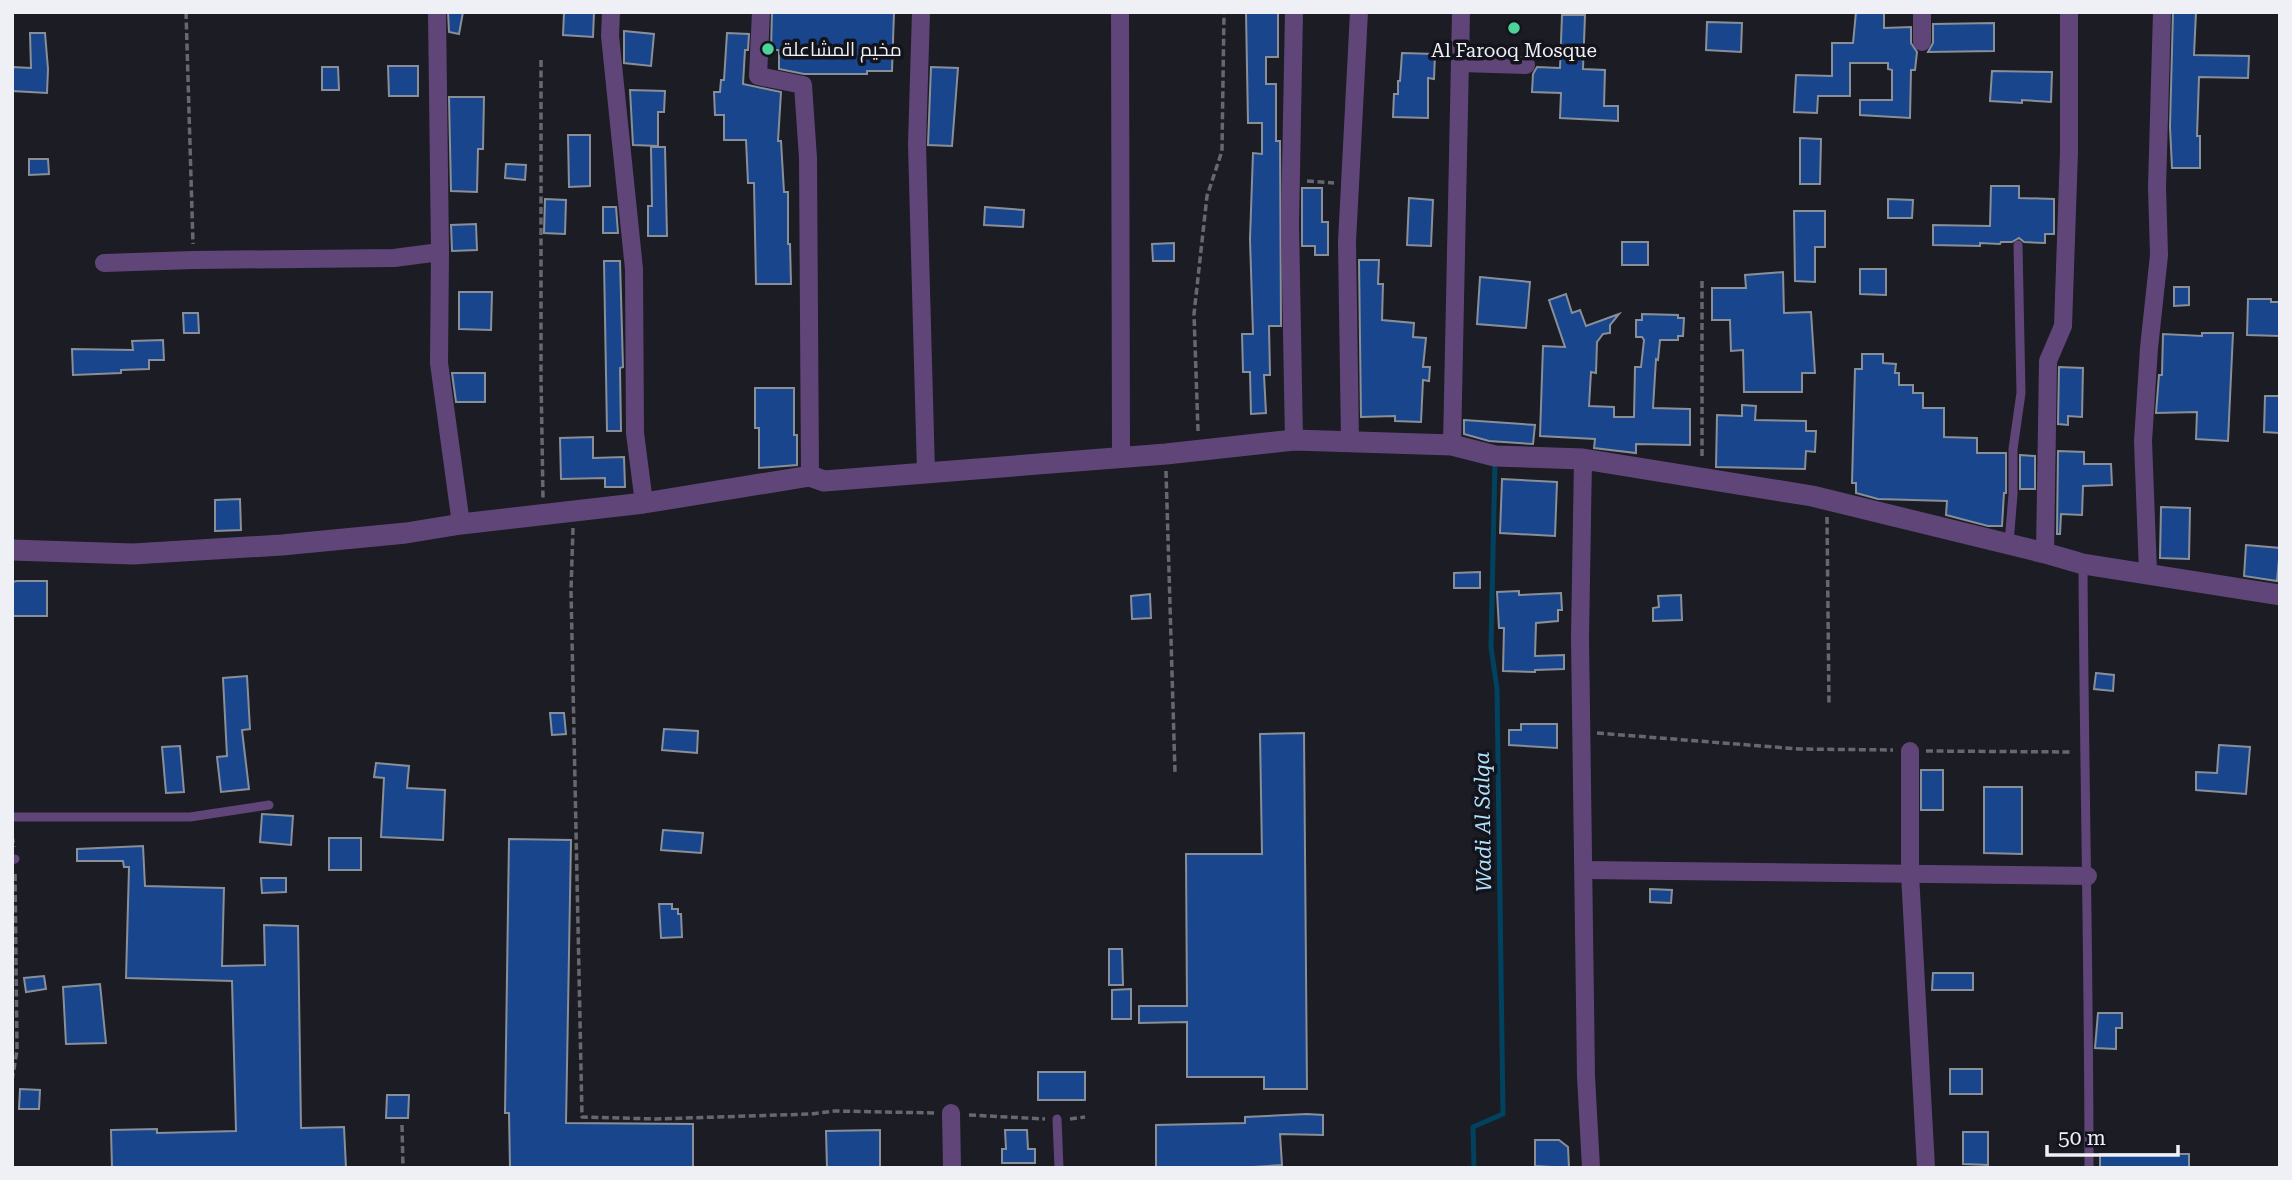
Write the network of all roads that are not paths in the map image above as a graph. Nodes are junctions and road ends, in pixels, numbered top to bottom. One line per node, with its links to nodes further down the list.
1 (437, 12): 16 (street)
2 (611, 12): 25 (street)
3 (761, 12): 24 (street)
4 (921, 12): 23 (street)
5 (1120, 12): 21 (street)
6 (1294, 12): 18 (street)
7 (1359, 12): 19 (street)
8 (1461, 12): 13 (street)
9 (1922, 12): 12 (street)
10 (2069, 12): 29 (street)
11 (2162, 12): 31 (street)
12 (1922, 43)
13 (1461, 63): 14 (street); 20 (street)
14 (1526, 65)
15 (2018, 245): 27 (lane)
16 (440, 252): 17 (street); 26 (street)
17 (104, 263)
18 (1294, 440): 19 (street); 21 (street)
19 (1350, 440): 20 (street)
20 (1452, 444): 22 (street)
21 (1121, 458): 23 (street)
22 (1583, 459): 27 (street); 36 (street)
23 (926, 472): 24 (street)
24 (810, 476): 25 (street)
25 (644, 503): 26 (street)
26 (461, 524): 28 (street)
27 (2009, 544): 29 (street)
28 (12, 550)
29 (2045, 553): 30 (street)
30 (2083, 564): 31 (street); 38 (lane)
31 (2148, 573): 32 (street)
32 (2280, 595)
33 (1910, 751): 37 (street)
34 (269, 805): 35 (lane)
35 (12, 817)
36 (1584, 870): 37 (street); 43 (street)
37 (1910, 874): 38 (street); 44 (street)
38 (2088, 876): 45 (lane)
39 (951, 1114): 41 (street)
40 (1057, 1119): 42 (lane)
41 (952, 1168)
42 (1059, 1168)
43 (1591, 1168)
44 (1926, 1168)
45 (2089, 1168)

